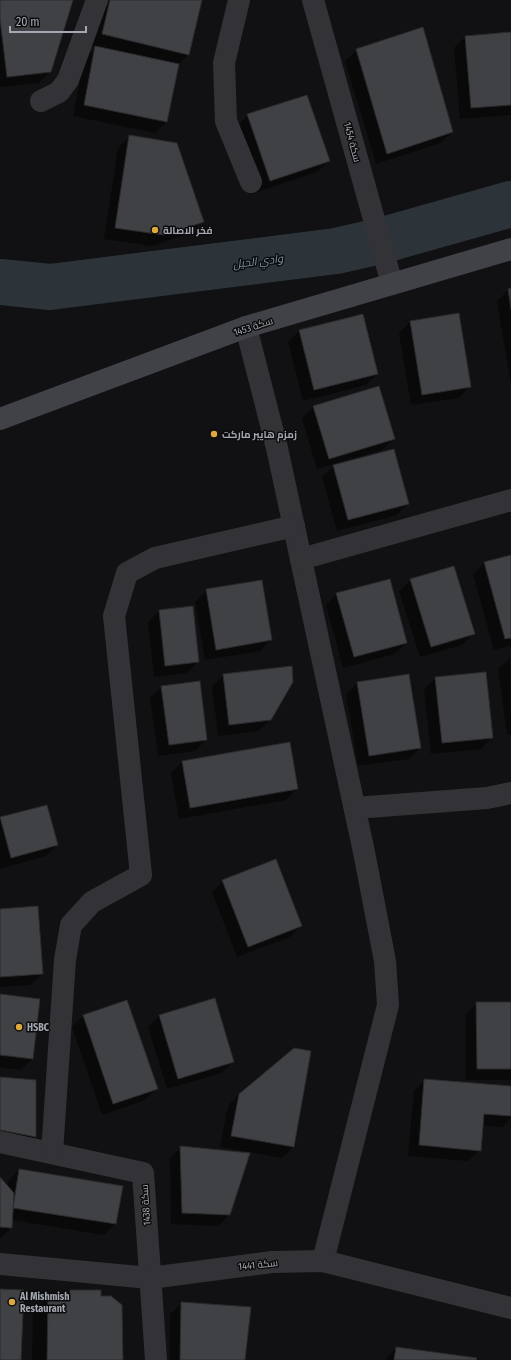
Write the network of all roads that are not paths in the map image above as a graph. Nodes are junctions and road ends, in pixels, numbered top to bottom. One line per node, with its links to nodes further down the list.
1 (97, 0): 4 (street)
2 (239, 0): 5 (street)
3 (313, 0): 7 (street, سكة 1454)
4 (41, 101)
5 (250, 182)
6 (511, 250): 7 (street, سكة 1453)
7 (392, 284): 8 (street, سكة 1453)
8 (246, 327): 9 (street, سكة 1453); 11 (street)
9 (0, 419)
10 (511, 500): 12 (street)
11 (294, 526): 12 (street); 16 (street)
12 (300, 559): 14 (street)
13 (511, 793): 14 (street)
14 (355, 808): 17 (street)
15 (0, 1142): 16 (street, سكة 1438)
16 (52, 1154): 19 (street, سكة 1438)
17 (324, 1261): 19 (street, سكة 1441); 20 (street, سكة 1441)
18 (0, 1264): 19 (street, سكة 1441)
19 (150, 1278): 21 (street, سكة 1438)
20 (511, 1308)
21 (156, 1360)

